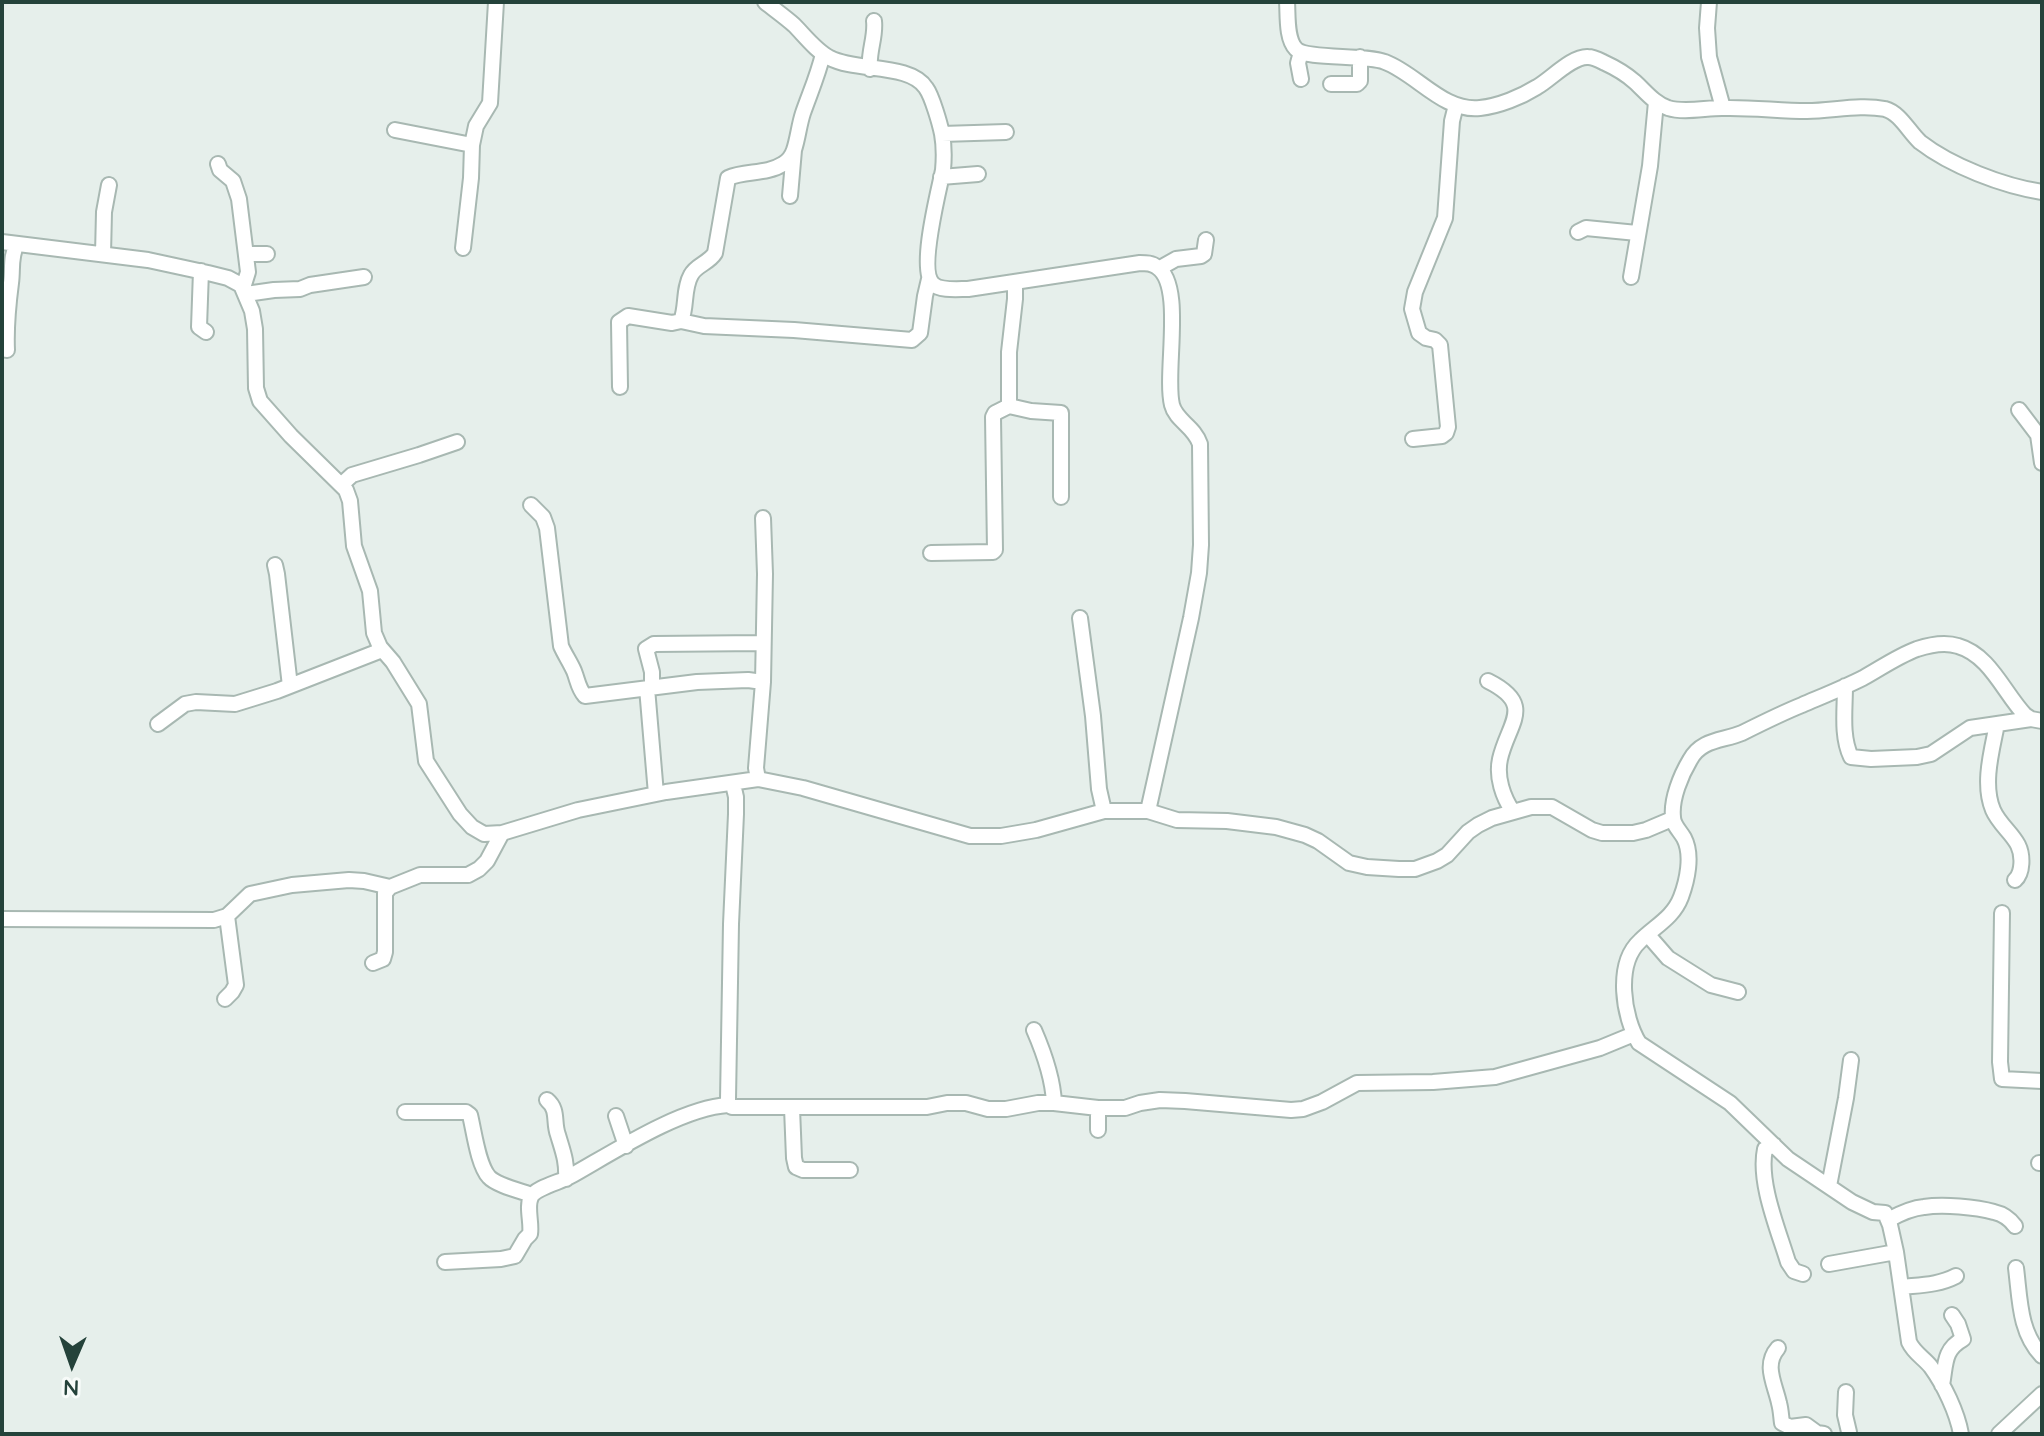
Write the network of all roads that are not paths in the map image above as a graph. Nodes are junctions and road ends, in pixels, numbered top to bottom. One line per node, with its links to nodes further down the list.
1 (496, 2): 18 (street)
2 (765, 2): 7 (street)
3 (1287, 2): 6 (street)
4 (1709, 2): 14 (street)
5 (874, 21): 9 (street)
6 (1301, 52): 8 (street); 10 (street)
7 (823, 54): 9 (street); 19 (street)
8 (1360, 57): 11 (street); 13 (street)
9 (870, 69): 17 (street)
10 (1301, 79)
11 (1331, 84)
12 (1656, 102): 13 (street); 14 (street); 27 (street)
13 (1456, 105): 47 (street)
14 (1723, 108): 24 (street)
15 (395, 130): 18 (street)
16 (1006, 132): 17 (street)
17 (942, 134): 22 (street)
18 (472, 145): 30 (street)
19 (794, 150): 25 (street); 41 (street)
20 (218, 164): 32 (street)
21 (978, 174): 22 (street)
22 (941, 177): 38 (street)
23 (109, 185): 31 (street)
24 (2042, 192)
25 (790, 196)
26 (1578, 232): 27 (street)
27 (1637, 233): 37 (street)
28 (1206, 240): 34 (street)
29 (10, 243): 31 (street); 43 (street)
30 (463, 248)
31 (103, 254): 35 (street)
32 (246, 254): 33 (street); 40 (street)
33 (267, 254)
34 (1160, 268): 39 (street); 71 (street)
35 (201, 271): 40 (street); 42 (street)
36 (364, 277): 40 (street)
37 (1631, 277)
38 (929, 279): 39 (street); 41 (street)
39 (1015, 283): 45 (street)
40 (244, 291): 50 (street)
41 (681, 321): 44 (street)
42 (206, 332)
43 (7, 350)
44 (620, 387)
45 (1009, 406): 51 (street); 54 (street)
46 (2019, 410): 49 (street)
47 (1413, 439)
48 (457, 442): 50 (street)
49 (2042, 463)
50 (341, 485): 58 (street)
51 (1061, 497)
52 (531, 505): 63 (street)
53 (763, 518): 57 (street)
54 (931, 553)
55 (275, 565): 61 (street)
56 (1080, 618): 70 (street)
57 (762, 643): 60 (street); 63 (street)
58 (382, 650): 61 (street); 74 (street)
59 (1488, 681): 72 (street)
60 (763, 682): 63 (street); 67 (street)
61 (290, 686): 65 (street)
62 (1845, 686): 64 (street); 66 (street); 73 (street)
63 (650, 688): 69 (street)
64 (2036, 720): 66 (street)
65 (158, 724)
66 (1997, 724): 75 (street)
67 (758, 779): 68 (street); 70 (street)
68 (733, 784): 69 (street); 90 (street)
69 (656, 794): 74 (street)
70 (1104, 811): 71 (street)
71 (1148, 811): 72 (street)
72 (1513, 812): 73 (street)
73 (1672, 819): 80 (street)
74 (502, 833): 76 (street)
75 (2015, 880)
76 (390, 887): 78 (street); 81 (street)
77 (2002, 913): 87 (street)
78 (227, 916): 79 (street); 83 (street)
79 (2, 919)
80 (1648, 935): 82 (street); 85 (street)
81 (373, 963)
82 (1738, 992)
83 (225, 999)
84 (1034, 1030): 89 (street)
85 (1634, 1034): 92 (street); 96 (street)
86 (1851, 1060): 100 (street)
87 (2042, 1081)
88 (547, 1100): 99 (street)
89 (1054, 1103): 91 (street); 92 (street)
90 (728, 1105): 91 (street); 97 (street)
91 (792, 1108): 98 (street)
92 (1098, 1108): 95 (street)
93 (405, 1112): 101 (street)
94 (616, 1116): 97 (street)
95 (1098, 1130)
96 (1774, 1145): 100 (street); 108 (street)
97 (626, 1146): 99 (street)
98 (850, 1170)
99 (566, 1179): 101 (street)
100 (1829, 1186): 102 (street)
101 (532, 1195): 105 (street)
102 (1888, 1220): 103 (street); 104 (street)
103 (2015, 1226)
104 (1896, 1252): 106 (street); 110 (street)
105 (445, 1262)
106 (1829, 1264)
107 (2016, 1268): 113 (street)
108 (1803, 1274)
109 (1956, 1276): 110 (street)
110 (1902, 1287): 114 (street)
111 (1952, 1315): 114 (street)
112 (1778, 1348): 118 (street)
113 (2042, 1356)
114 (1942, 1385): 119 (street)
115 (1846, 1392): 117 (street)
116 (2042, 1394): 120 (street)
117 (1847, 1433)
118 (1824, 1434)
119 (1961, 1434)
120 (1999, 1434)

